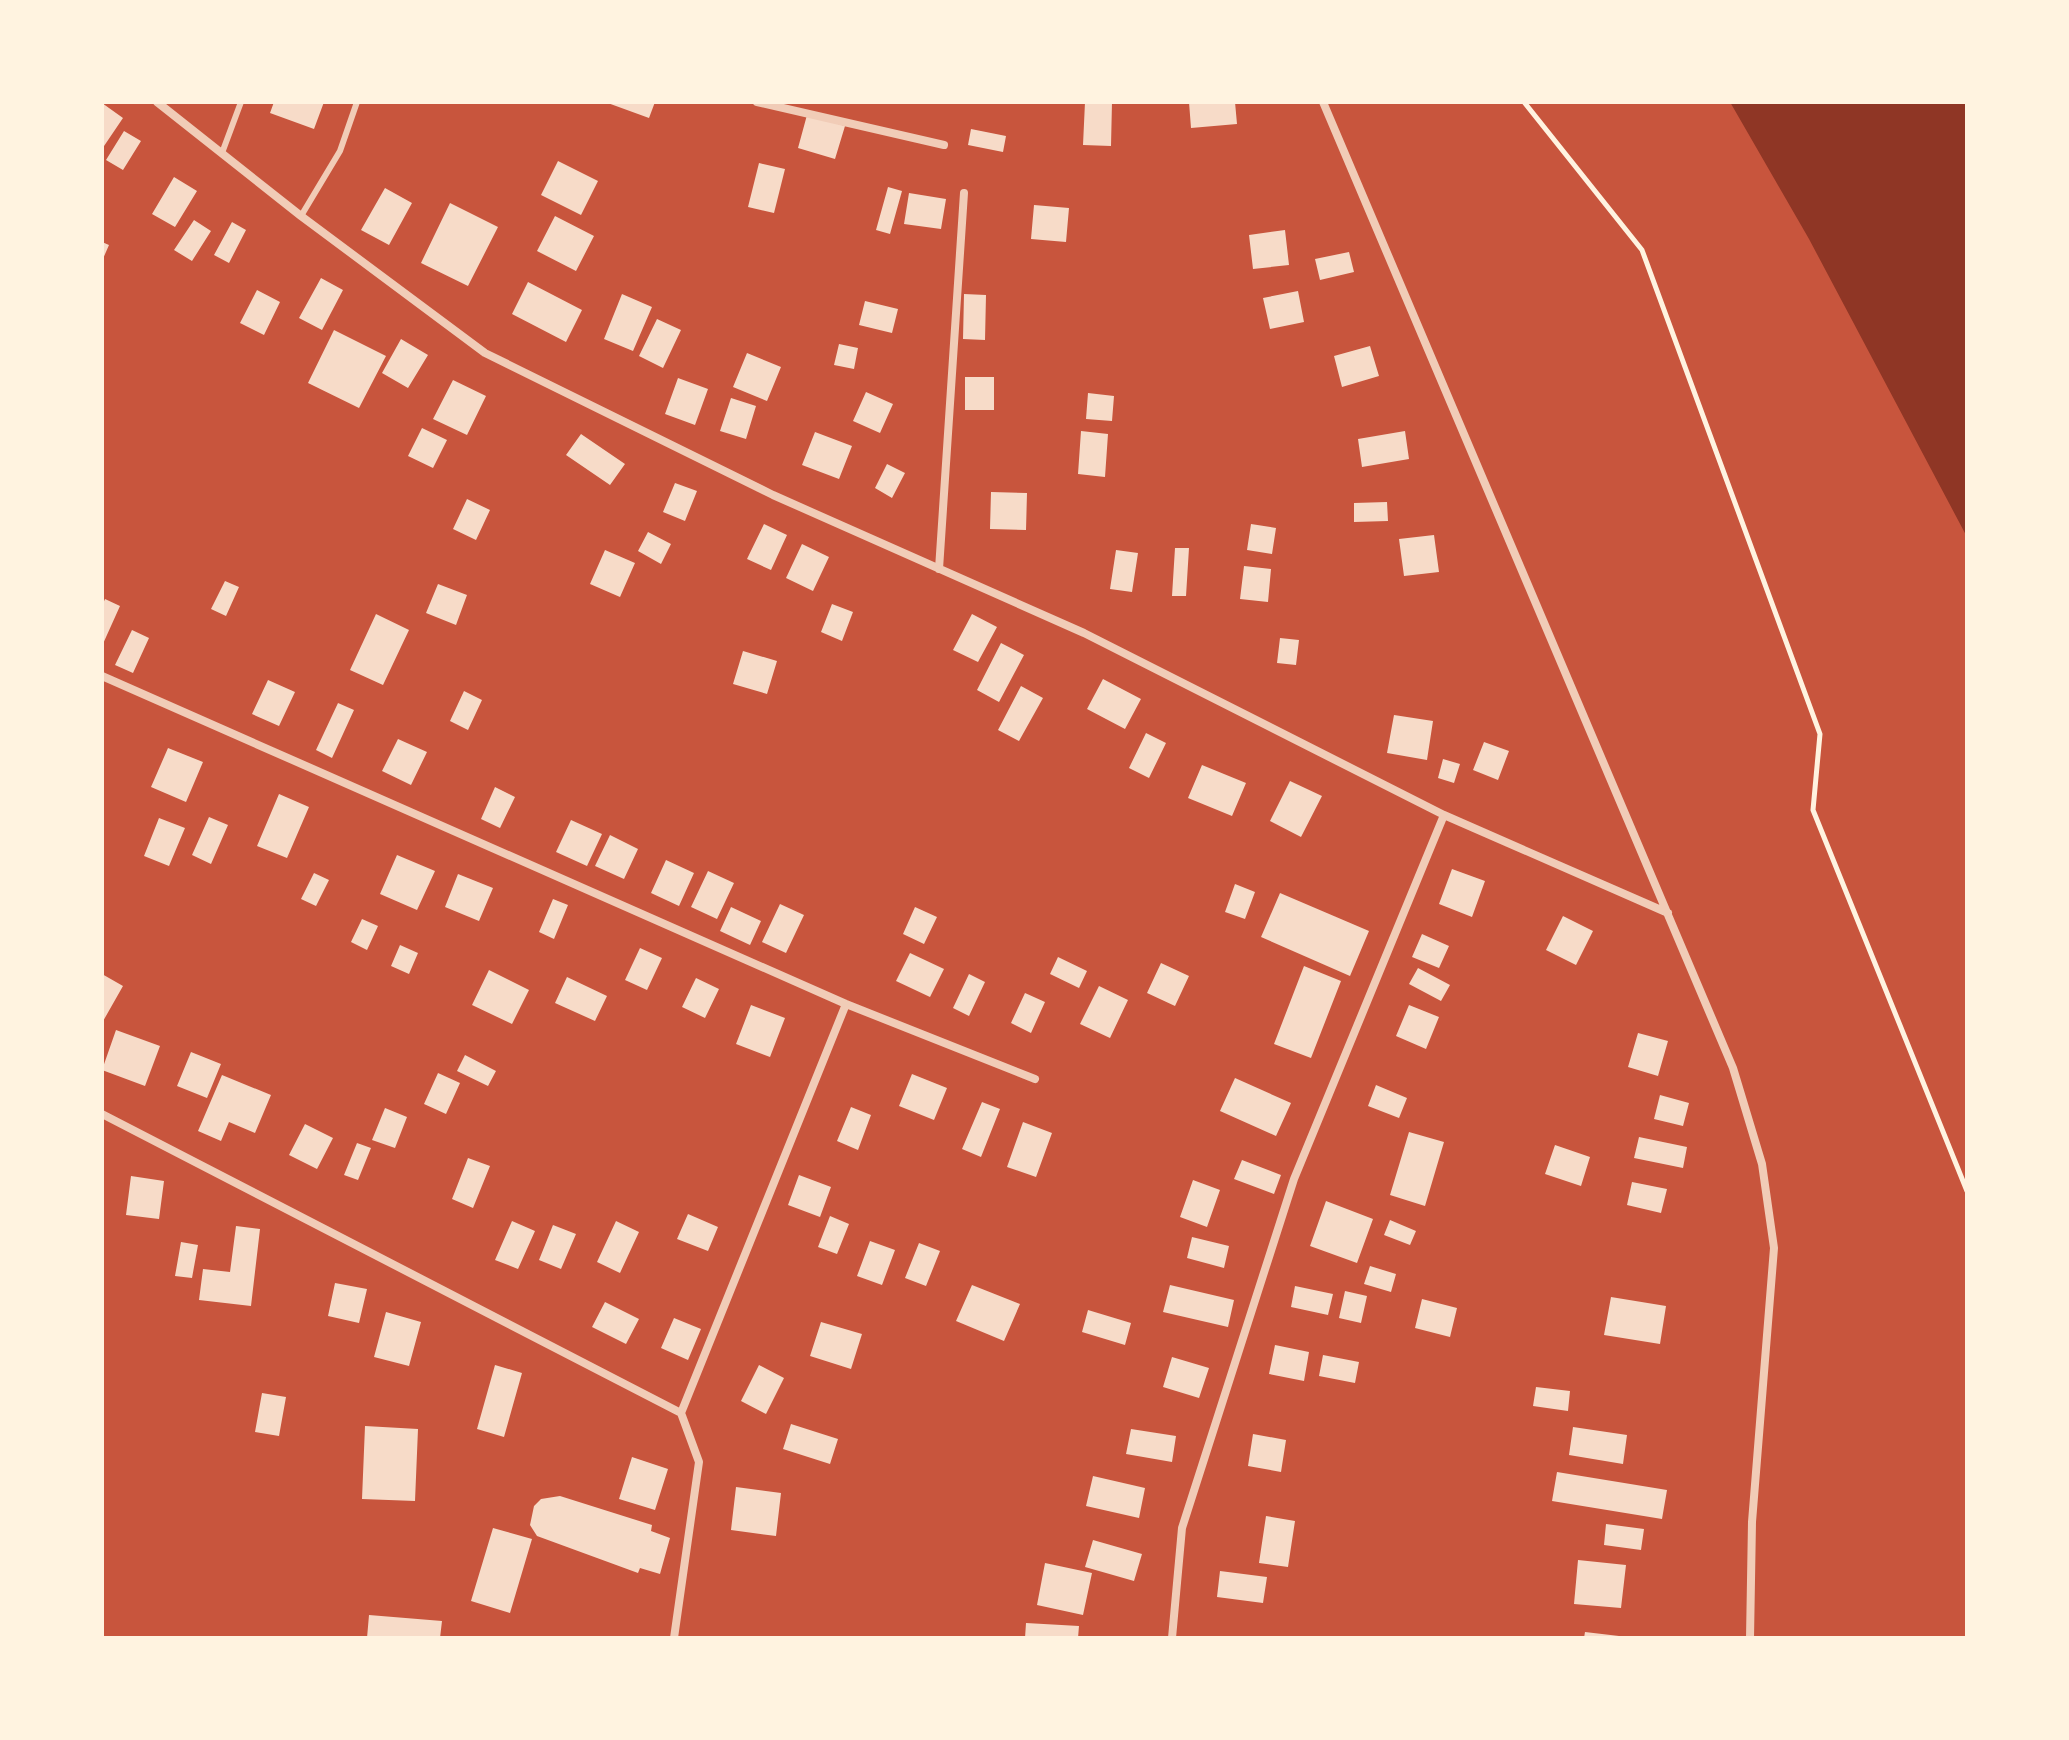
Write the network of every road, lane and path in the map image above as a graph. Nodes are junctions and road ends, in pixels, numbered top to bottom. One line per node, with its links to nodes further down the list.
1 (157, 102): 8 (street)
2 (241, 102): 8 (lane)
3 (357, 102): 10 (lane)
4 (757, 102): 7 (street)
5 (1323, 102): 14 (street)
6 (1524, 102): 18 (path)
7 (944, 145)
8 (222, 153): 10 (street)
9 (964, 193): 11 (street)
10 (301, 216): 11 (street)
11 (939, 569): 13 (street)
12 (102, 676): 15 (street)
13 (1444, 815): 14 (street); 21 (street)
14 (1668, 913): 22 (street)
15 (846, 1004): 16 (street); 19 (street)
16 (1035, 1079)
17 (102, 1114): 19 (street)
18 (1967, 1191)
19 (681, 1413): 20 (street)
20 (674, 1638)
21 (1172, 1638)
22 (1750, 1638)

